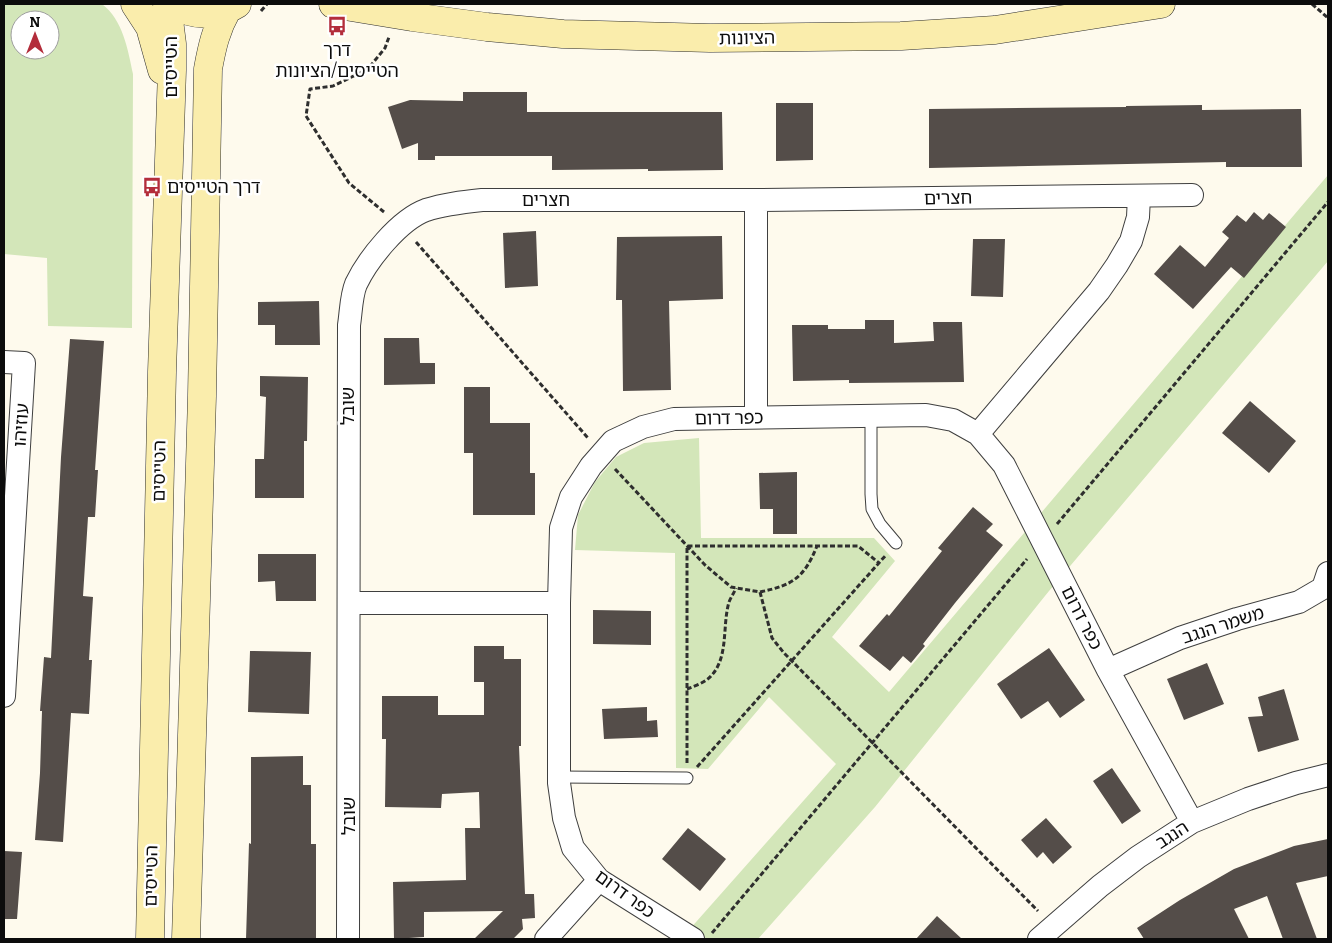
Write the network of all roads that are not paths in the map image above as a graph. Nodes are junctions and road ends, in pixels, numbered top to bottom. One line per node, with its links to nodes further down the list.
1 (135, 4): 7 (main road)
2 (167, 4): 7 (main road, הטייסים)
3 (173, 4): 6 (main road)
4 (333, 4): 5 (main road, הציונות)
5 (1161, 4)
6 (233, 7): 30 (main road, הטייסים)
7 (171, 116): 29 (main road, הטייסים)
8 (1192, 195): 9 (street, חצרים)
9 (1139, 196): 10 (street, חצרים); 15 (street)
10 (756, 200): 11 (street, חצרים); 14 (street)
11 (402, 226): 19 (street, שובל)
12 (14, 362): 17 (street, עוזיהו)
13 (872, 416): 14 (street, כפר דרום); 15 (street, כפר דרום); 16 (lane)
14 (756, 417): 20 (street, כפר דרום)
15 (978, 434): 21 (street, כפר דרום)
16 (896, 543)
17 (8, 552): 22 (street, עוזיהו)
18 (1328, 573): 21 (street, משמר הנגב)
19 (350, 603): 20 (street); 31 (street, שובל)
20 (559, 603): 24 (street, כפר דרום)
21 (1108, 670): 26 (street, כפר דרום)
22 (4, 696)
23 (1328, 775): 26 (street, הנגב)
24 (558, 777): 25 (lane); 27 (street, כפר דרום)
25 (687, 778)
26 (1192, 822): 28 (street, הנגב)
27 (599, 880): 32 (street); 33 (street, כפר דרום)
28 (1052, 935)
29 (150, 939)
30 (186, 939)
31 (348, 939)
32 (546, 939)
33 (693, 939)

